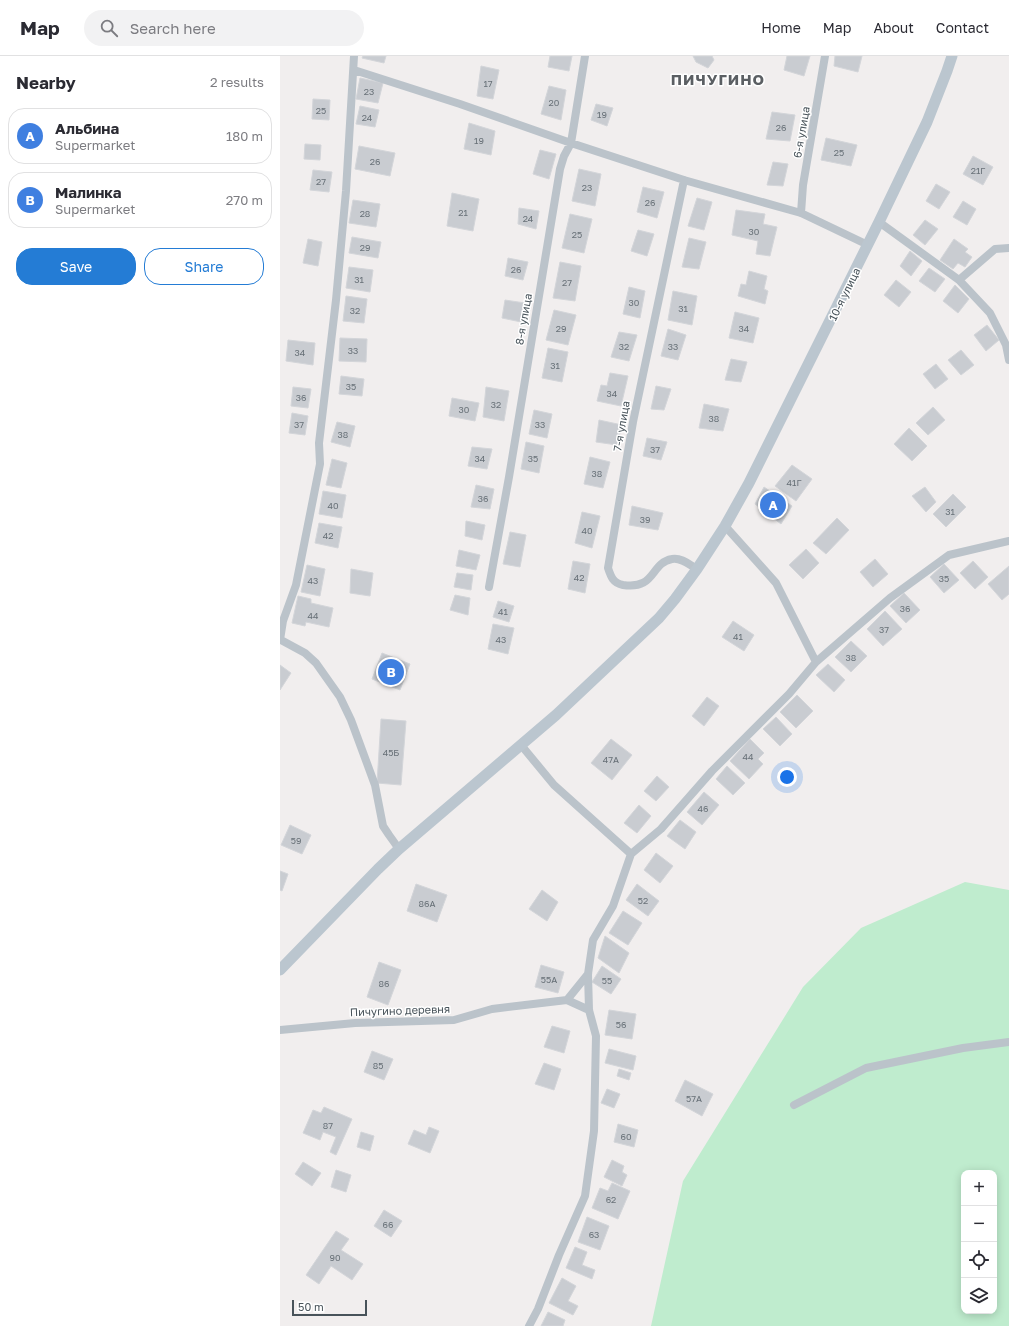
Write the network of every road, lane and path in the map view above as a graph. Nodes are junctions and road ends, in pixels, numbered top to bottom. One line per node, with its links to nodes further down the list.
1 (354, 56): 5 (street)
2 (585, 56): 6 (street, 8-я улица)
3 (825, 56): 8 (street, 6-я улица)
4 (952, 56): 9 (street, 10-я улица)
5 (354, 70): 6 (street); 18 (street)
6 (571, 143): 7 (street); 17 (street, 8-я улица)
7 (684, 180): 8 (street); 16 (street, 7-я улица)
8 (801, 212): 10 (street)
9 (879, 222): 10 (street, 10-я улица); 12 (street)
10 (868, 245): 14 (street, 10-я улица)
11 (1009, 248): 12 (street)
12 (959, 280): 13 (street)
13 (1009, 360)
14 (725, 526): 16 (street, 10-я улица); 19 (street)
15 (1009, 541): 19 (street)
16 (697, 569): 20 (street, 10-я улица)
17 (489, 587)
18 (280, 640): 21 (street)
19 (816, 662): 22 (street)
20 (521, 745): 21 (street, 10-я улица); 22 (street)
21 (399, 849): 23 (street, 10-я улица)
22 (631, 854): 24 (street)
23 (280, 970)
24 (588, 974): 25 (street); 26 (street)
25 (567, 1000): 26 (street); 27 (street, Пичугино деревня)
26 (589, 1010): 30 (street)
27 (280, 1030)
28 (1009, 1042): 29 (street)
29 (794, 1105)
30 (529, 1326)

